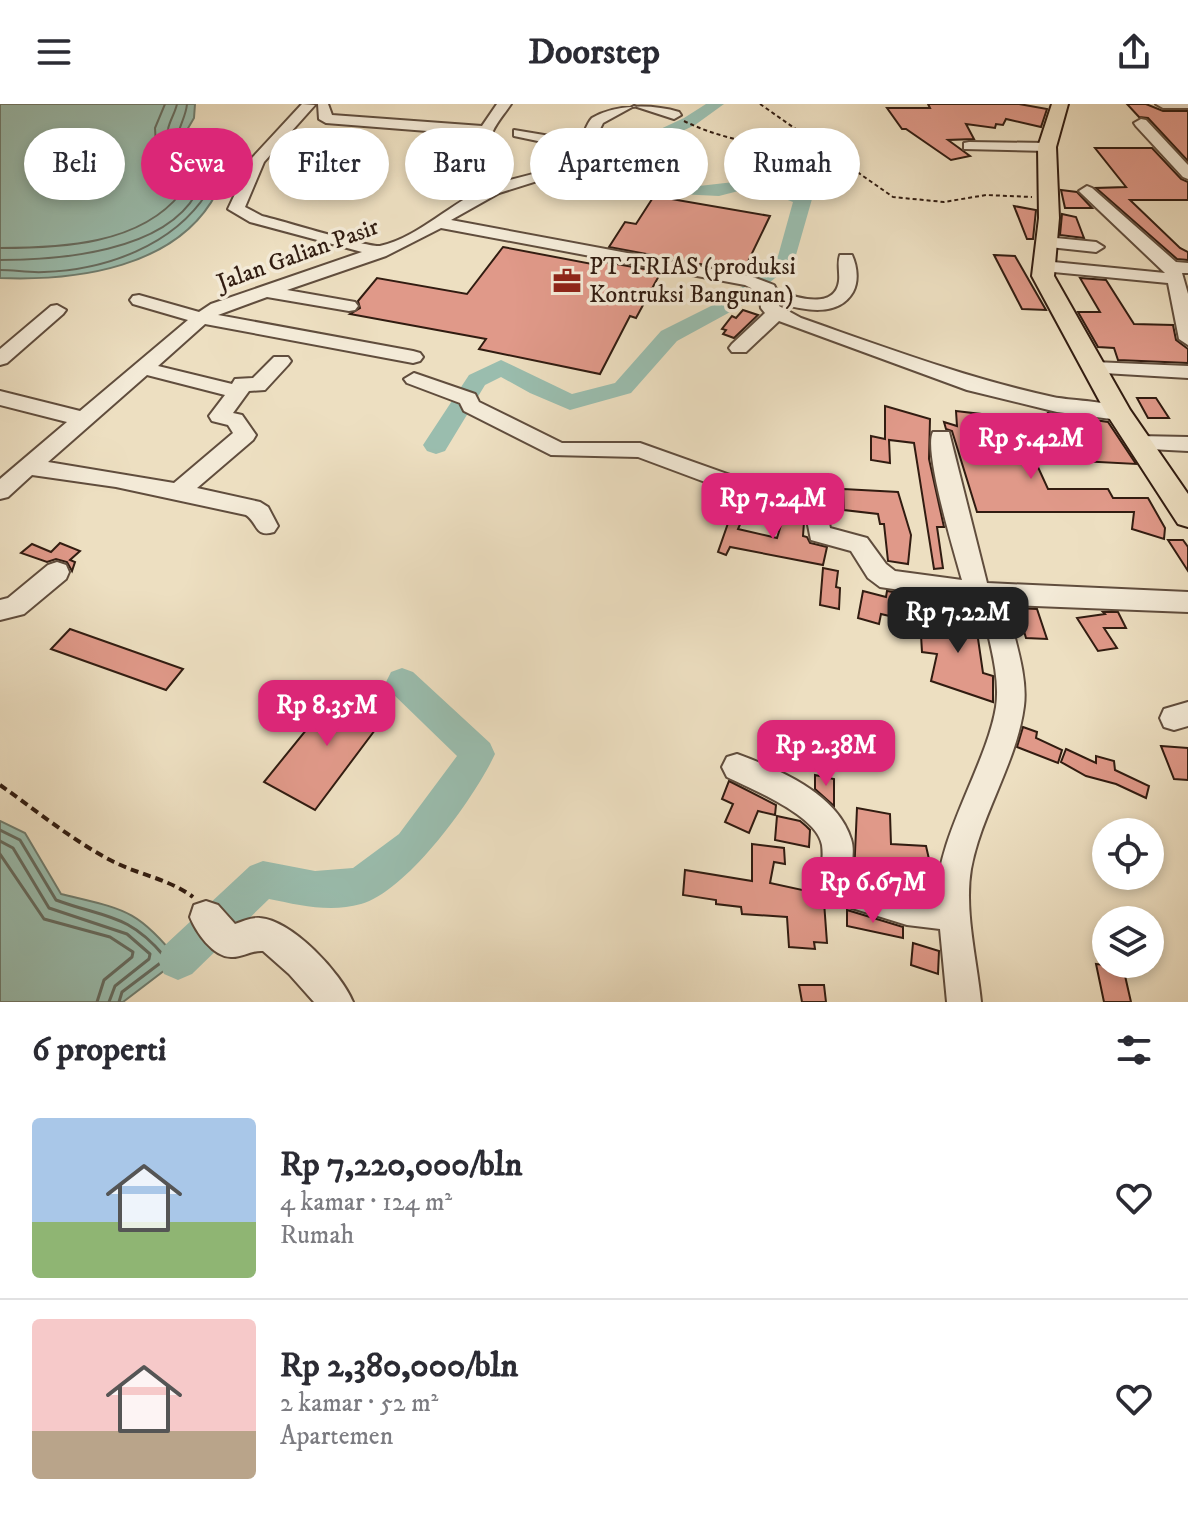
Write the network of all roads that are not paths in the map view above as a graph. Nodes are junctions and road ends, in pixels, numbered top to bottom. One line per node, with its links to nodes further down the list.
1 (504, 104): 11 (street)
2 (629, 104): 12 (street, Jalan Galian Pasir)
3 (640, 104): 8 (street)
4 (1060, 104): 16 (main road)
5 (1163, 104): 6 (street)
6 (1188, 104)
7 (315, 105): 10 (street); 23 (street)
8 (674, 115)
9 (1141, 123): 17 (street)
10 (446, 128)
11 (488, 128)
12 (594, 128)
13 (519, 133): 14 (street)
14 (530, 135)
15 (969, 146): 16 (street)
16 (1047, 147): 21 (main road)
17 (1188, 174)
18 (530, 179): 20 (street, Jalan Galian Pasir)
19 (1087, 191): 26 (street)
20 (439, 223): 23 (street, Jalan Galian Pasir); 28 (street)
21 (1046, 242): 22 (street); 25 (main road)
22 (1096, 247)
23 (380, 252): 27 (street, Jalan Galian Pasir)
24 (846, 259): 28 (street)
25 (1043, 266): 26 (street); 39 (main road)
26 (1180, 279): 33 (street)
27 (267, 291): 30 (street); 32 (street, Jalan Galian Pasir)
28 (764, 293): 34 (street); 44 (street)
29 (139, 300): 32 (street)
30 (349, 306)
31 (57, 310): 36 (street)
32 (201, 318): 35 (street); 38 (street, Jalan Galian Pasir)
33 (1188, 339)
34 (739, 348)
35 (413, 357)
36 (0, 359)
37 (281, 361): 42 (street)
38 (142, 368): 42 (street); 45 (street, Jalan Galian Pasir)
39 (1094, 368): 40 (street); 44 (main road)
40 (1188, 372)
41 (414, 379): 55 (street)
42 (238, 392): 51 (street)
43 (0, 398): 45 (street)
44 (1119, 413): 47 (main road)
45 (85, 419): 49 (street, Jalan Galian Pasir)
46 (941, 437): 55 (street)
47 (1138, 443): 48 (street); 52 (main road)
48 (1183, 448)
49 (27, 467): 50 (street, Jalan Galian Pasir); 51 (street)
50 (0, 491)
51 (178, 492): 53 (street)
52 (1188, 516)
53 (266, 526)
54 (57, 572): 57 (street)
55 (984, 593): 56 (street); 59 (street)
56 (1188, 602)
57 (0, 610)
58 (737, 767): 59 (street)
59 (955, 915): 62 (street)
60 (206, 917): 61 (street)
61 (336, 1002)
62 (964, 1002)

